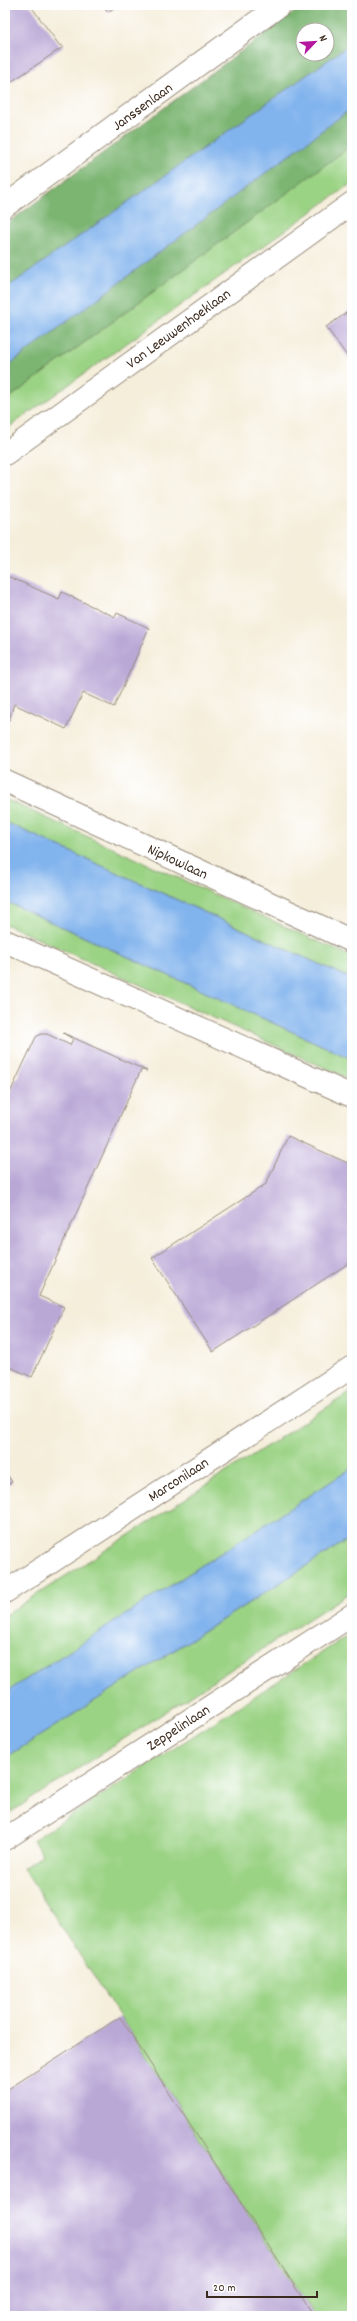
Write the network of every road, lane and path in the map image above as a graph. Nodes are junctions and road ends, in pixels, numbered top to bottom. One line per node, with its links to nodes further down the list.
1 (280, 5): 3 (street, Janssenlaan)
2 (352, 203): 4 (street, Van Leeuwenhoeklaan)
3 (5, 206)
4 (5, 454)
5 (5, 781): 7 (street, Nipkowlaan)
6 (5, 941): 8 (street)
7 (352, 941)
8 (352, 1096)
9 (352, 1367): 10 (street, Marconilaan)
10 (5, 1592)
11 (352, 1615): 12 (street, Zeppelinlaan)
12 (5, 1839)

